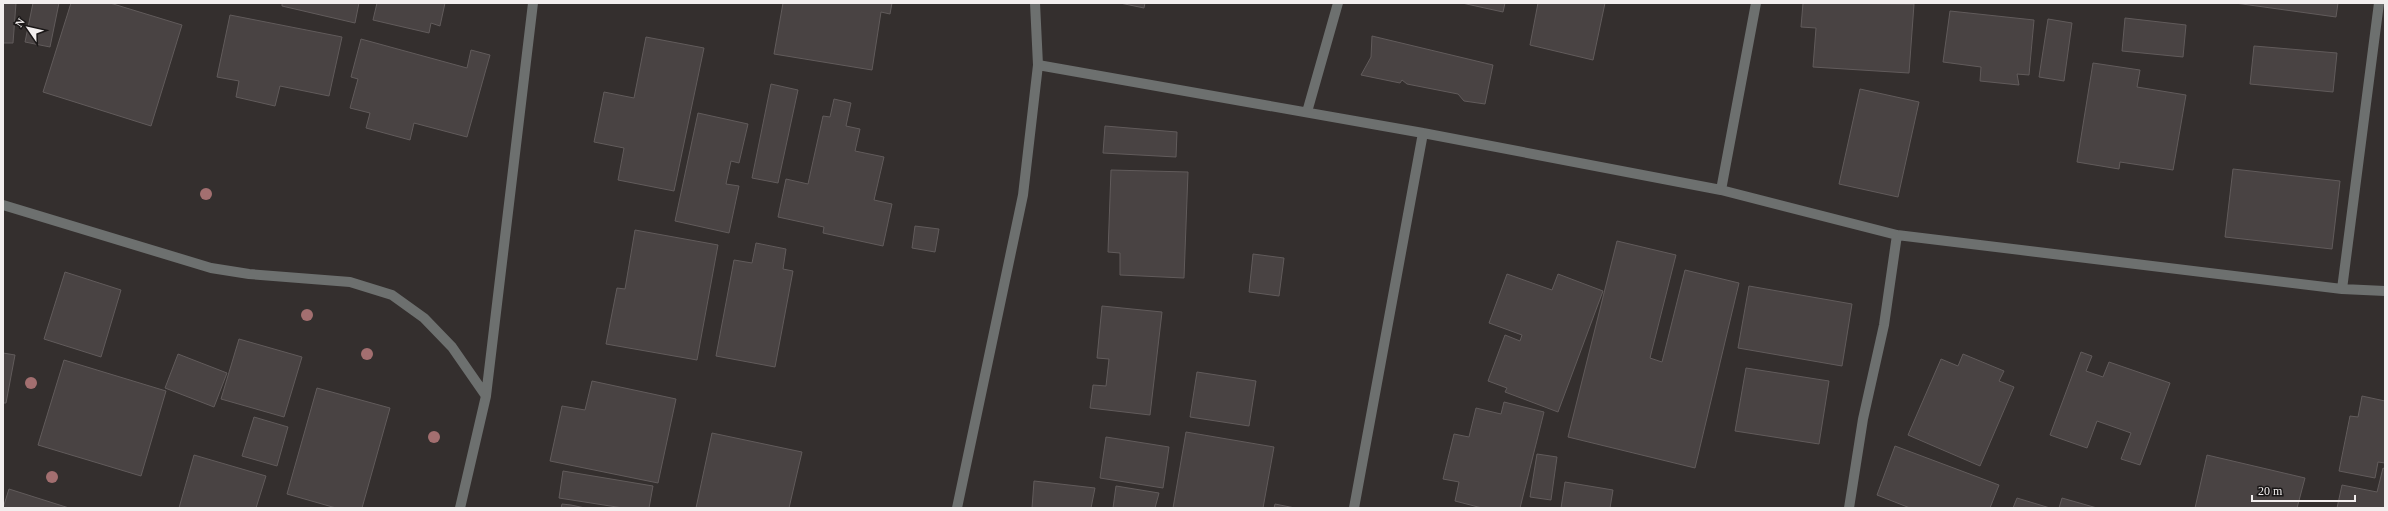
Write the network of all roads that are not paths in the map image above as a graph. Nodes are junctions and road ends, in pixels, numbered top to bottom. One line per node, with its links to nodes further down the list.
1 (534, 3): 14 (street)
2 (1035, 3): 6 (street)
3 (1338, 3): 7 (street)
4 (1756, 3): 9 (street)
5 (2379, 3): 12 (street)
6 (1038, 65): 7 (street); 16 (street)
7 (1306, 112): 8 (street)
8 (1424, 133): 9 (street); 17 (street)
9 (1721, 190): 11 (street)
10 (3, 205): 14 (street)
11 (1897, 235): 12 (street); 18 (street)
12 (2342, 289): 13 (street)
13 (2385, 291)
14 (486, 396): 15 (street)
15 (460, 508)
16 (957, 508)
17 (1354, 508)
18 (1849, 508)

